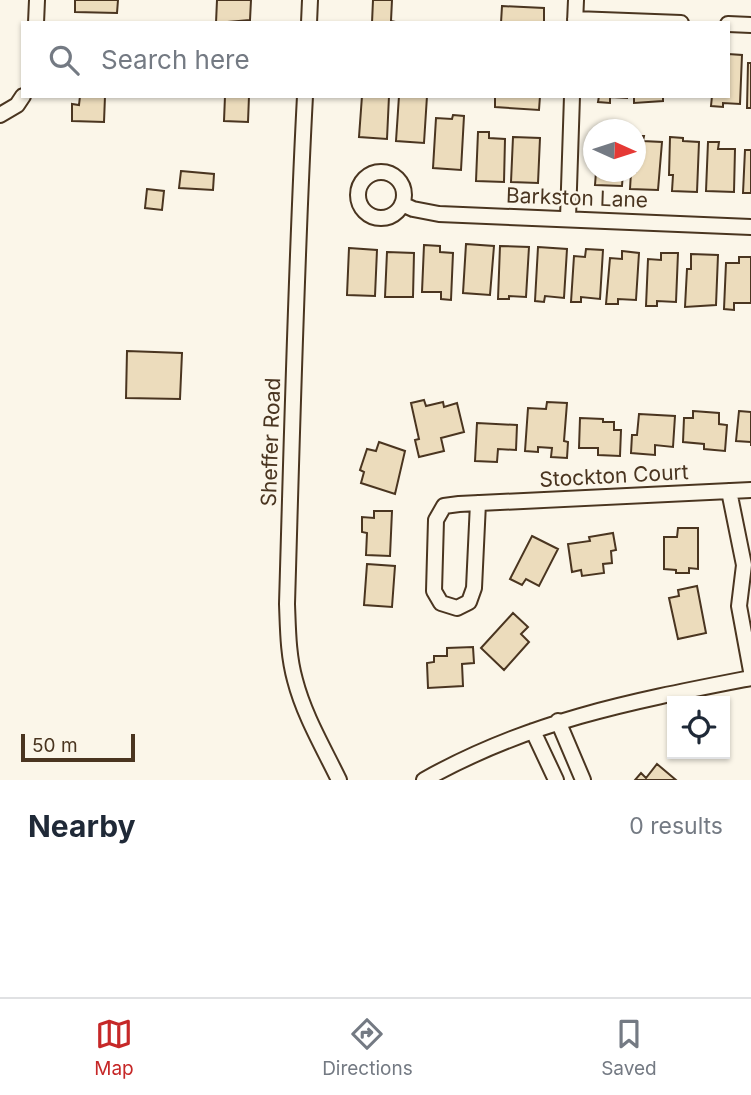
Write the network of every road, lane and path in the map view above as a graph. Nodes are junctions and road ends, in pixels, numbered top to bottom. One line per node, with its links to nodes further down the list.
1 (37, 0): 4 (street)
2 (310, 0): 5 (street)
3 (576, 0): 6 (street)
4 (36, 21)
5 (309, 21)
6 (575, 21)
7 (730, 24): 8 (street)
8 (751, 25)
9 (22, 98): 12 (street)
10 (305, 98): 24 (street, Sheffer Road)
11 (572, 98): 14 (street)
12 (0, 115)
13 (402, 204): 14 (street, Barkston Lane)
14 (568, 218): 15 (street, Barkston Lane)
15 (751, 227)
16 (751, 489): 17 (street, Stockton Court)
17 (729, 491): 18 (street, Stockton Court); 19 (street)
18 (478, 503): 18 (street, Stockton Court)
19 (747, 570): 20 (street)
20 (751, 671)
21 (751, 678): 22 (street)
22 (558, 721): 23 (street); 27 (street)
23 (533, 731): 25 (street); 26 (street)
24 (339, 780)
25 (424, 780)
26 (556, 780)
27 (583, 780)

